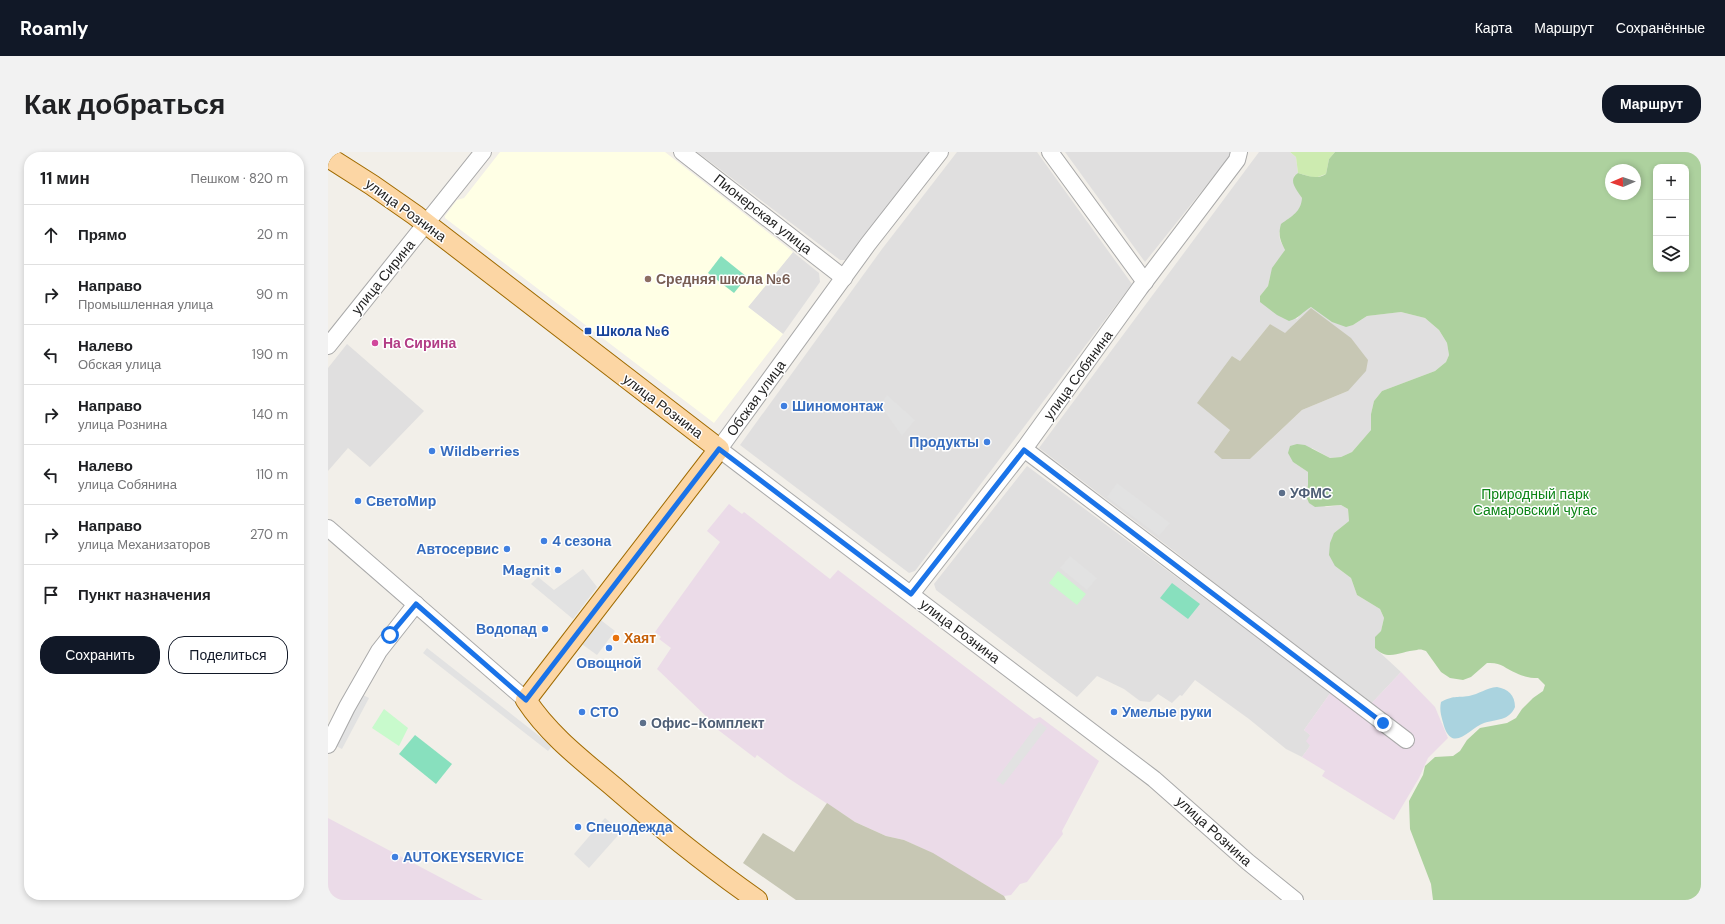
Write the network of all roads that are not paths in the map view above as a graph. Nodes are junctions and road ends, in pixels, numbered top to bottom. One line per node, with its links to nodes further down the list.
1 (482, 152): 7 (street, улица Сирина)
2 (682, 152): 8 (street, Пионерская улица)
3 (940, 152): 8 (street, Обская улица)
4 (1050, 152): 9 (street)
5 (1239, 152): 9 (street, улица Собянина)
6 (328, 157): 7 (main road, улица Рознина)
7 (426, 224): 10 (street, улица Сирина); 11 (main road, улица Рознина)
8 (844, 278): 11 (street, Обская улица)
9 (1145, 282): 12 (street, улица Собянина)
10 (328, 346)
11 (719, 449): 14 (street, улица Рознина); 16 (main road, Обская улица)
12 (1024, 450): 14 (street, улица Собянина); 17 (street)
13 (328, 528): 15 (street)
14 (911, 594): 20 (street, улица Рознина)
15 (416, 604): 16 (street); 18 (street)
16 (526, 700): 19 (main road)
17 (1406, 740)
18 (328, 745)
19 (757, 900)
20 (1295, 900)

